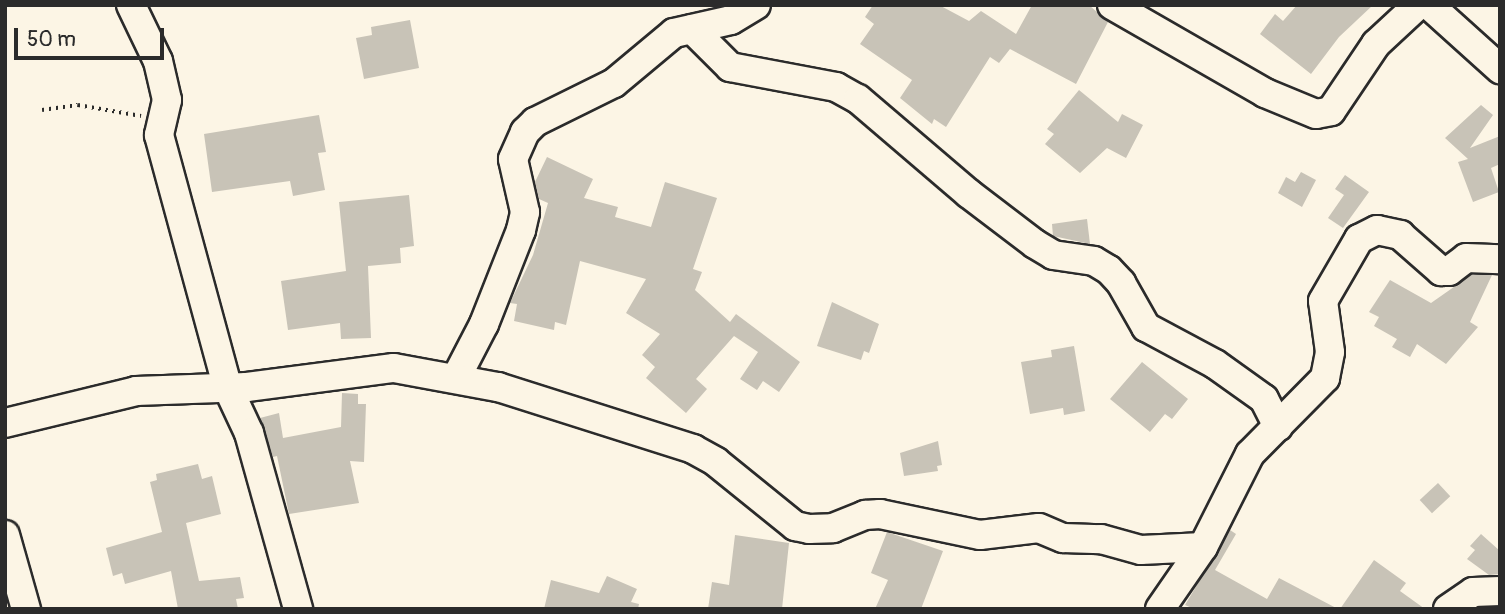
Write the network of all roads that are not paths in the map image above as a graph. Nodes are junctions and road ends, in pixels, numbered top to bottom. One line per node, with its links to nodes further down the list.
1 (756, 5): 6 (street)
2 (1112, 5): 3 (street)
3 (1418, 5)
4 (1429, 5): 7 (street)
5 (140, 6): 10 (street)
6 (692, 29): 9 (street); 12 (street)
7 (1500, 69)
8 (1500, 259): 12 (street)
9 (456, 378): 10 (street); 14 (street)
10 (227, 386): 11 (street); 17 (street)
11 (5, 423)
12 (1278, 428): 14 (street)
13 (5, 535): 16 (street)
14 (1203, 547): 18 (street)
15 (1500, 591): 19 (street)
16 (26, 609)
17 (298, 609)
18 (1160, 609)
19 (1448, 609)

